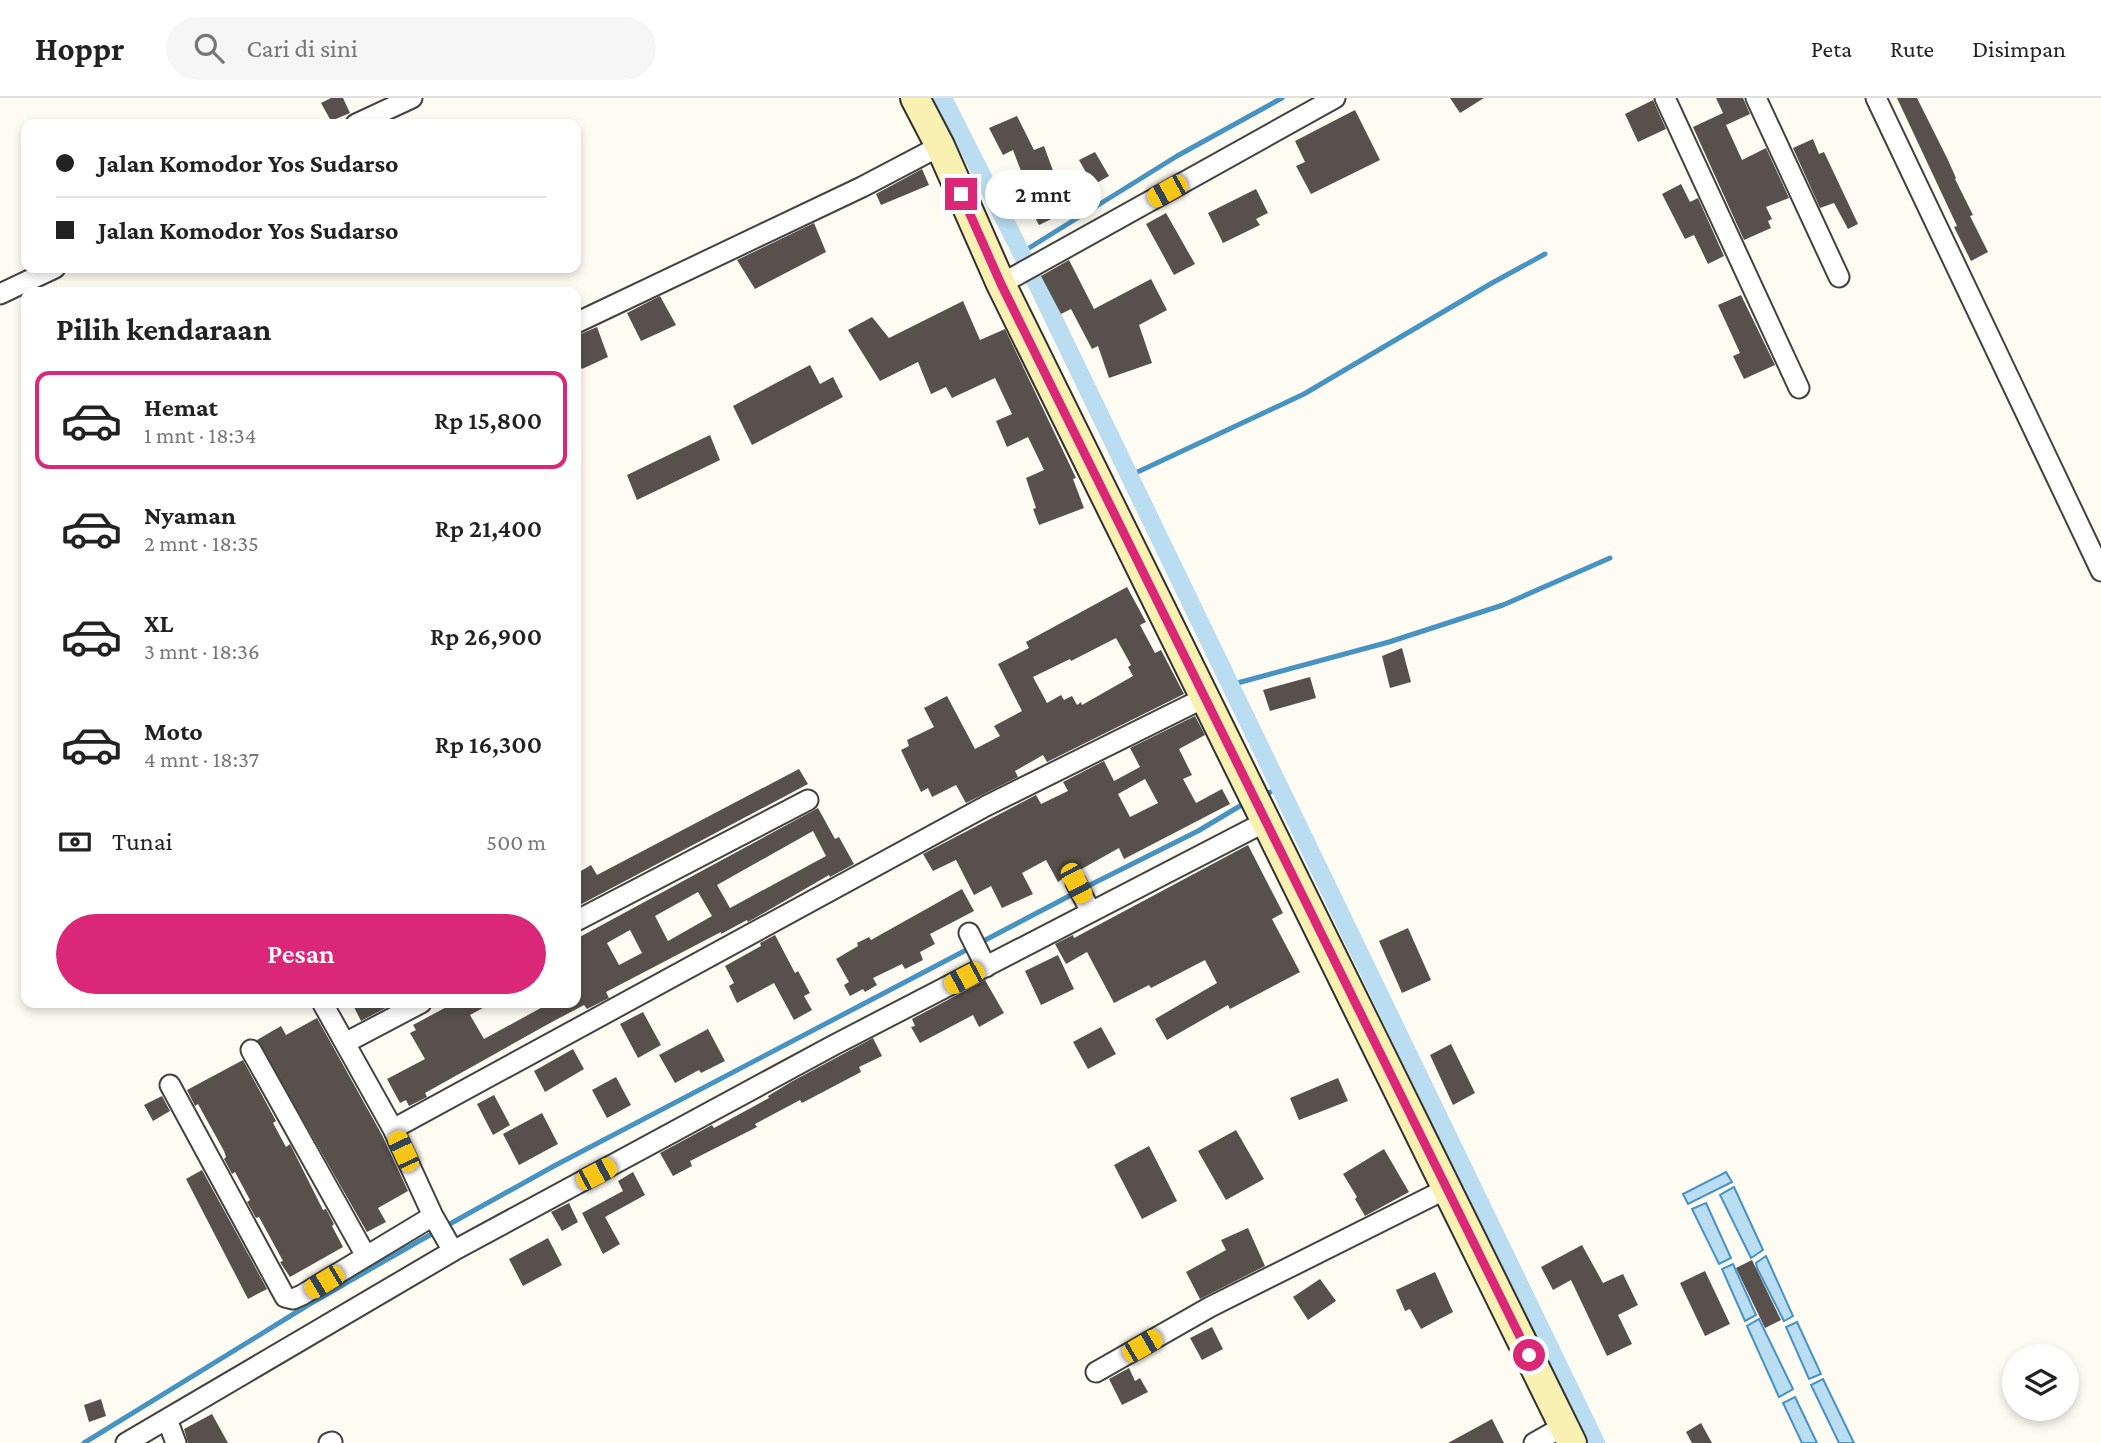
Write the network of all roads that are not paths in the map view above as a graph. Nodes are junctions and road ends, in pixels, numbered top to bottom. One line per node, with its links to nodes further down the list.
1 (412, 98): 7 (street)
2 (915, 98): 8 (street)
3 (1335, 98): 11 (street)
4 (1665, 98): 14 (street)
5 (1756, 98): 10 (street)
6 (1876, 98): 15 (street)
7 (367, 119)
8 (940, 146): 11 (street); 13 (street)
9 (44, 273): 12 (street)
10 (1839, 277)
11 (1006, 281): 16 (street)
12 (0, 294)
13 (581, 321)
14 (1800, 388)
15 (2101, 571)
16 (1204, 698): 18 (street); 27 (street)
17 (808, 800): 19 (street)
18 (1265, 822): 21 (street); 28 (street)
19 (581, 918)
20 (969, 933): 21 (street)
21 (982, 960): 29 (street)
22 (325, 1008): 24 (street)
23 (412, 1008): 24 (street)
24 (345, 1043): 27 (street)
25 (251, 1050): 30 (street)
26 (170, 1085): 30 (street)
27 (393, 1129): 29 (street)
28 (1446, 1188): 31 (street); 33 (street)
29 (443, 1234): 30 (street); 32 (street)
30 (366, 1256)
31 (1096, 1372)
32 (167, 1419): 34 (street); 35 (street)
33 (1568, 1435): 36 (street)
34 (126, 1443)
35 (176, 1443)
36 (1534, 1443)

